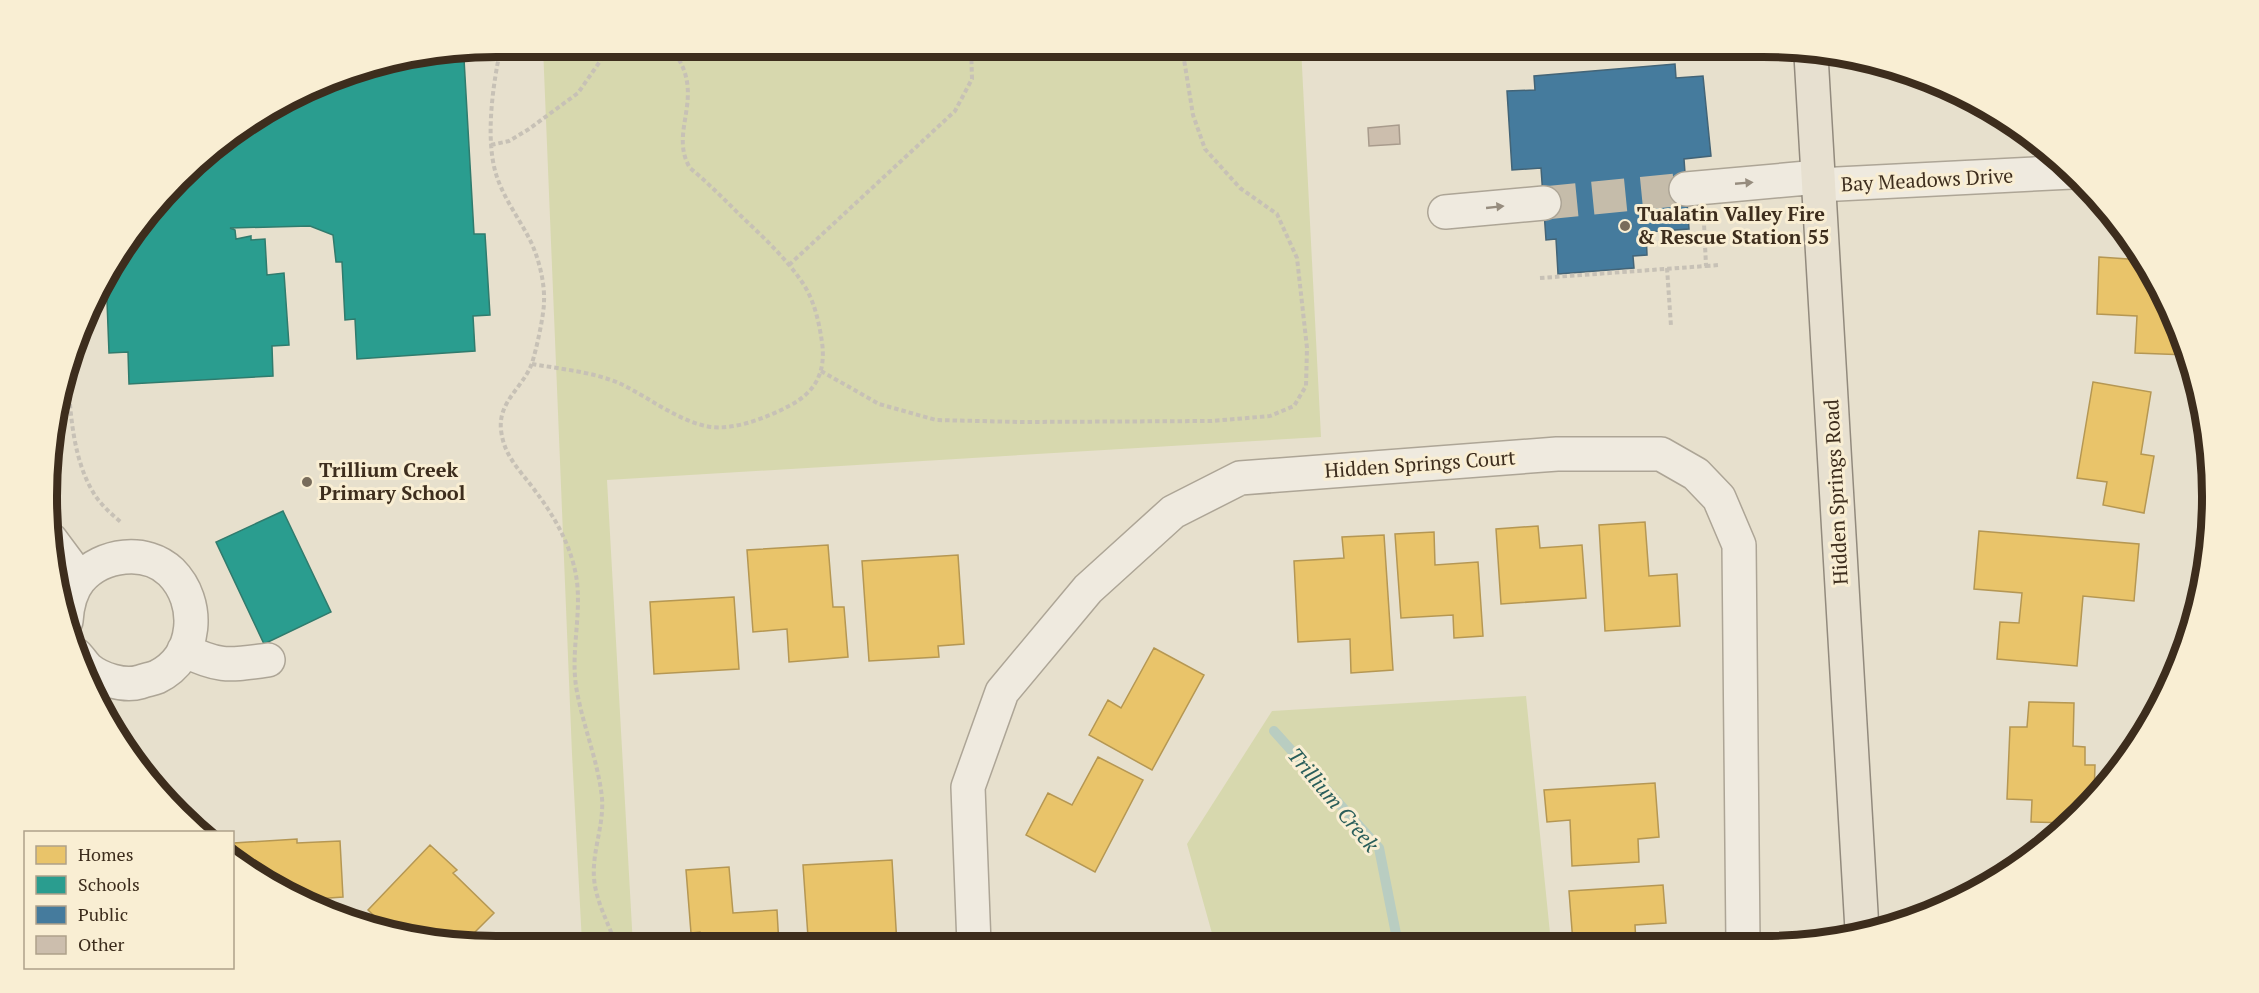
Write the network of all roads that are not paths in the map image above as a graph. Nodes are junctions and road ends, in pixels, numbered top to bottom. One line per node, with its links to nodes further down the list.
1 (1811, 60): 3 (main road, Hidden Springs Road)
2 (2059, 172): 3 (street, Bay Meadows Drive)
3 (1818, 181): 4 (street, Bay Meadows Drive, one-way to 3); 13 (main road, Hidden Springs Road)
4 (1686, 189)
5 (1544, 202): 6 (street, one-way to 5)
6 (1445, 213)
7 (61, 553): 8 (street)
8 (80, 579): 9 (street); 10 (street)
9 (69, 599)
10 (184, 650): 11 (street); 12 (street)
11 (268, 660)
12 (93, 672)
13 (1862, 925)
14 (974, 936): 15 (street, Hidden Springs Court)
15 (1743, 936)

